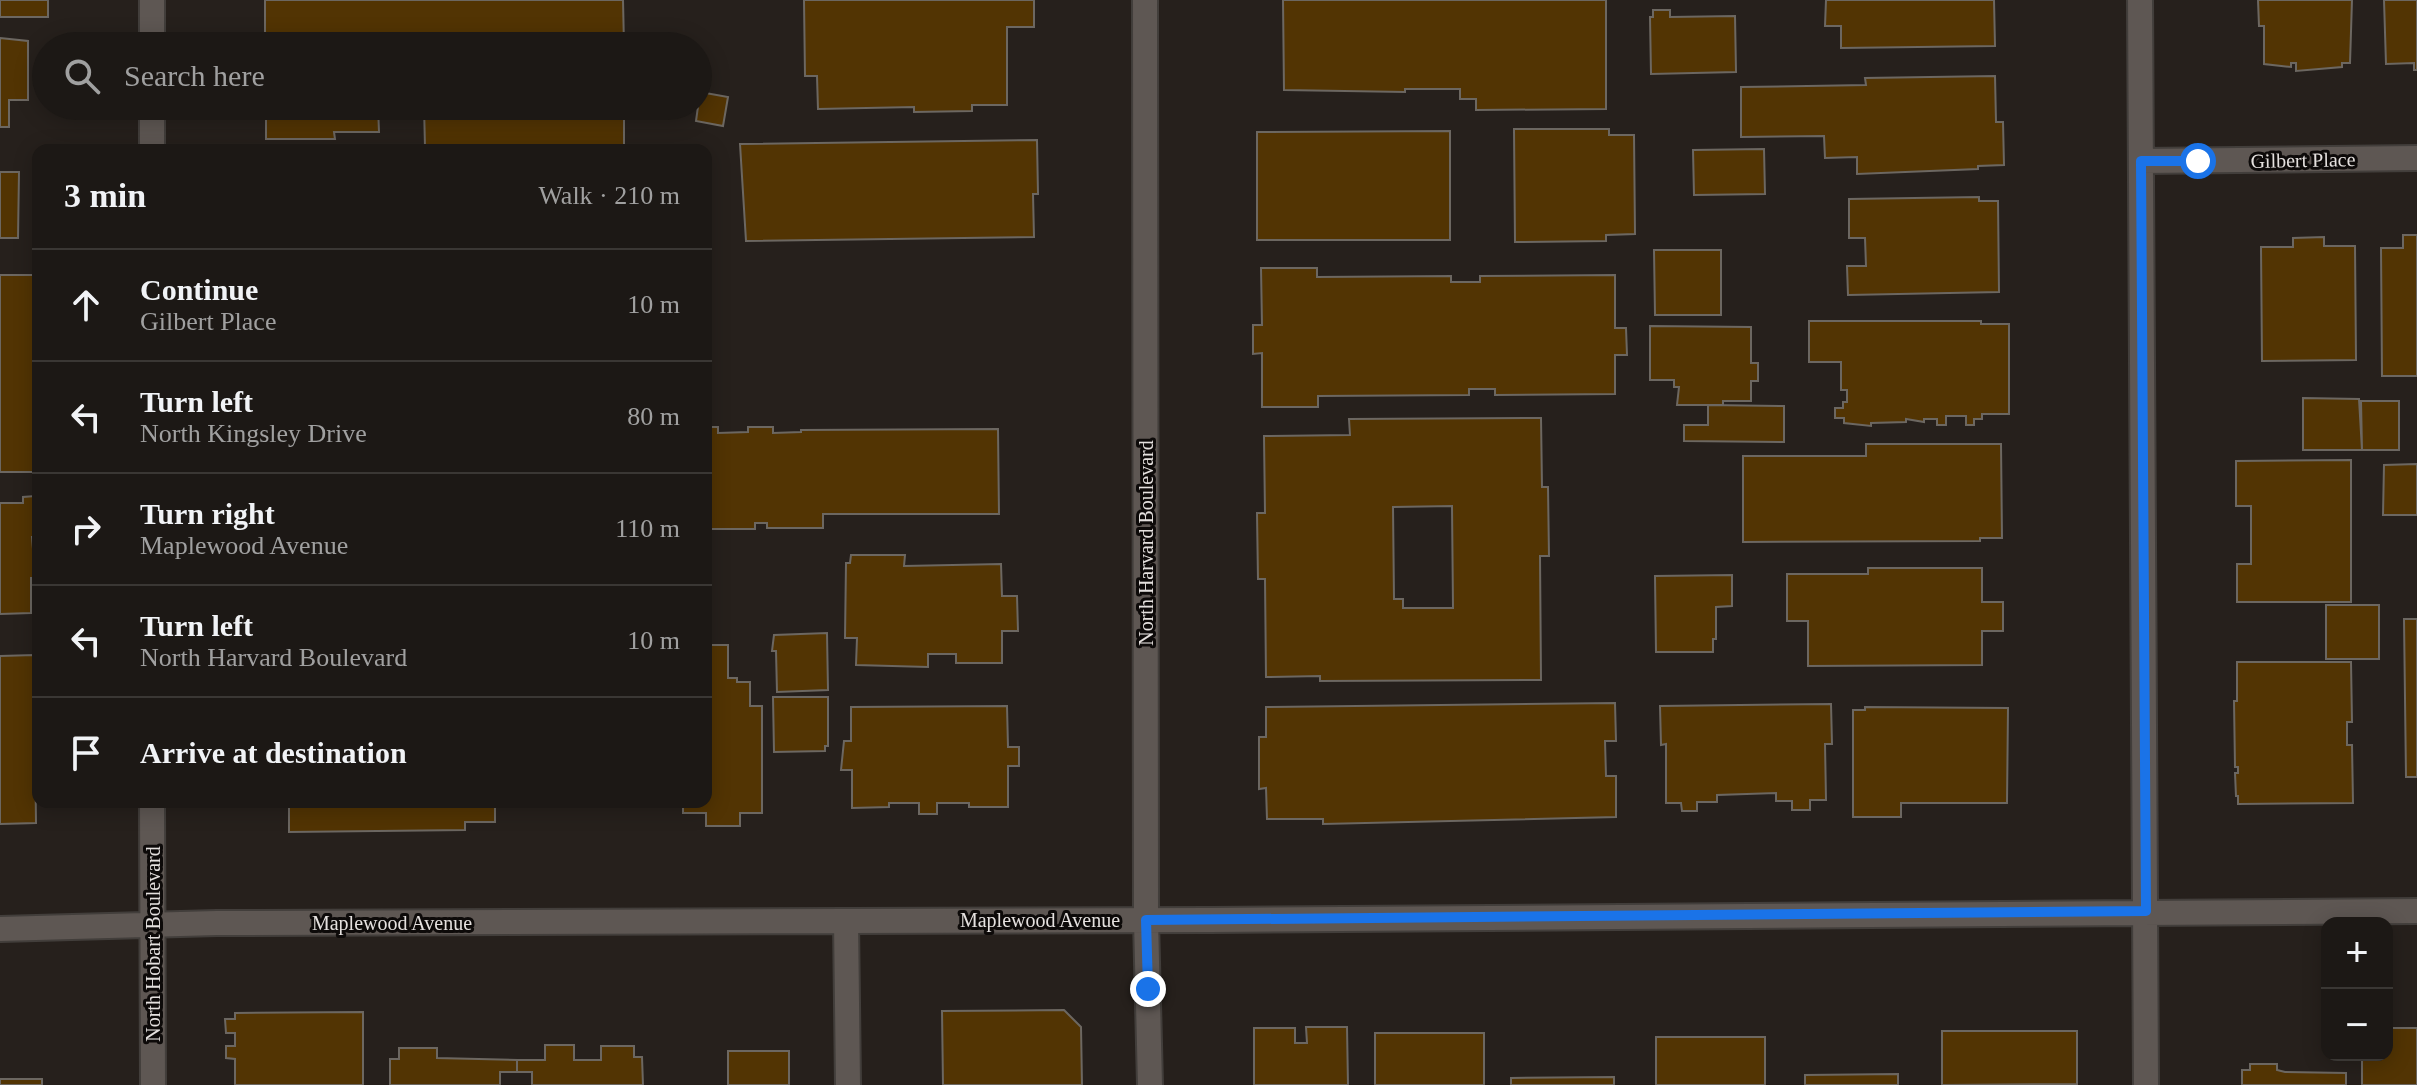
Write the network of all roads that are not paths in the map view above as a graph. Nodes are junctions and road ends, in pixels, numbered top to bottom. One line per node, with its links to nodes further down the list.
1 (152, 0): 4 (street)
2 (1145, 0): 12 (street, North Harvard Boulevard)
3 (2140, 0): 8 (street)
4 (152, 32)
5 (152, 120): 6 (street)
6 (152, 144)
7 (2417, 158): 8 (street, Gilbert Place)
8 (2141, 161): 10 (street)
9 (152, 808): 14 (street, North Hobart Boulevard)
10 (2146, 911): 11 (street, Maplewood Avenue); 12 (street, Maplewood Avenue); 19 (street)
11 (2417, 911)
12 (1146, 920): 13 (street, Maplewood Avenue); 18 (street, North Harvard Boulevard)
13 (846, 921): 14 (street, Maplewood Avenue); 17 (street)
14 (152, 924): 15 (street, Maplewood Avenue); 16 (street, North Hobart Boulevard)
15 (0, 929)
16 (153, 1085)
17 (848, 1085)
18 (1150, 1085)
19 (2146, 1085)

